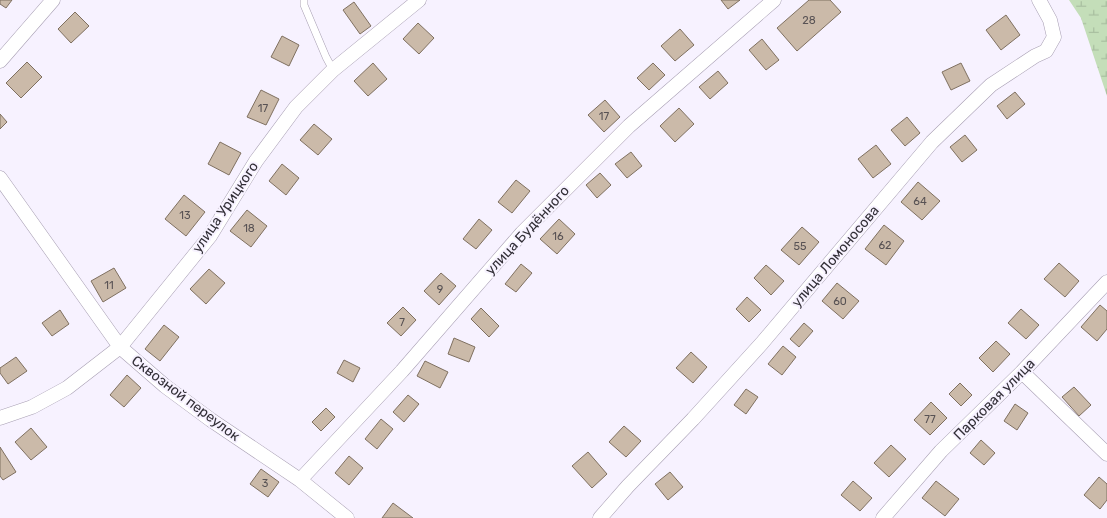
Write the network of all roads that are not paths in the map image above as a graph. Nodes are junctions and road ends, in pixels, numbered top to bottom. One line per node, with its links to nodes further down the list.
1 (53, 0): 6 (street)
2 (304, 0): 7 (lane)
3 (418, 0): 7 (street, улица Урицкого)
4 (774, 0): 14 (street, улица Будённого)
5 (1039, 0): 16 (street, улица Ломоносова)
6 (0, 61)
7 (333, 70): 10 (street, улица Урицкого)
8 (0, 178): 10 (street, Сквозной переулок)
9 (1107, 282): 11 (street, Парковая улица)
10 (120, 347): 12 (street, улица Урицкого); 14 (street, Сквозной переулок)
11 (1022, 372): 13 (street); 17 (street, Парковая улица)
12 (0, 418)
13 (1107, 454)
14 (300, 480): 15 (street, Сквозной переулок)
15 (347, 518)
16 (600, 518)
17 (883, 518)

